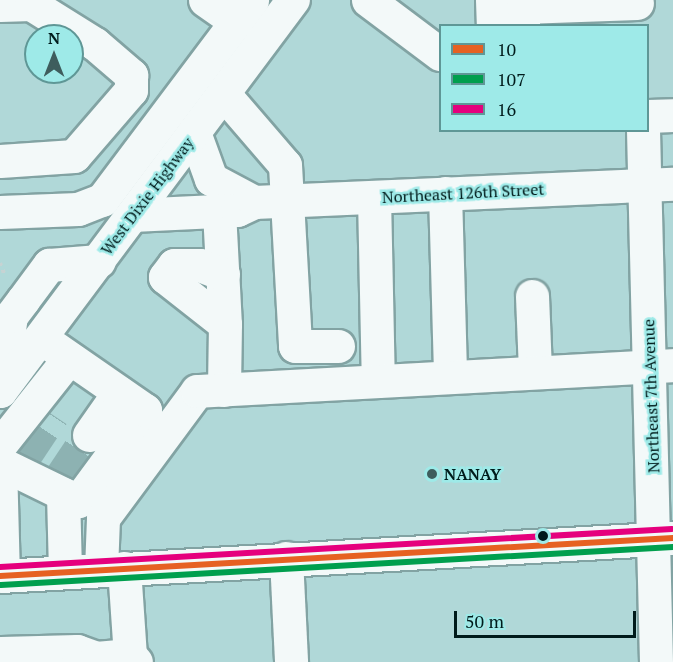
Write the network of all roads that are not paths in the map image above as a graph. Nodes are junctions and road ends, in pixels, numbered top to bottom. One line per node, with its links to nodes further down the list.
1 (205, 0): 7 (main road)
2 (293, 0): 11 (main road, West Dixie Highway)
3 (368, 0): 10 (main road)
4 (577, 3): 6 (main road); 8 (main road)
5 (15, 4): 16 (main road)
6 (638, 10)
7 (244, 11): 23 (main road, West Dixie Highway)
8 (513, 11): 9 (main road)
9 (496, 24)
10 (439, 53)
11 (223, 93): 14 (main road, West Dixie Highway); 20 (main road)
12 (673, 115): 13 (main road)
13 (649, 116)
14 (194, 132): 21 (main road); 24 (main road, West Dixie Highway)
15 (644, 132): 17 (main road, Northeast 7th Avenue)
16 (0, 161)
17 (659, 184): 18 (main road, Northeast 126th Street); 32 (main road, Northeast 7th Avenue)
18 (445, 193): 19 (main road, Northeast 126th Street); 34 (main road)
19 (374, 197): 20 (main road, Northeast 126th Street); 35 (main road)
20 (288, 200): 21 (main road, Northeast 126th Street); 30 (main road)
21 (254, 202): 22 (main road, Northeast 126th Street)
22 (219, 211): 24 (main road, Northeast 126th Street); 26 (main road)
23 (0, 212)
24 (132, 215): 25 (main road, West Dixie Highway)
25 (99, 261): 29 (main road, West Dixie Highway); 37 (main road)
26 (223, 274): 28 (main road); 28 (main road)
27 (532, 296): 33 (main road)
28 (225, 324): 36 (main road)
29 (41, 338): 31 (main road); 37 (main road, West Dixie Highway)
30 (338, 346)
31 (78, 364): 38 (main road); 39 (main road); 41 (main road)
32 (662, 366): 33 (main road); 43 (main road, Northeast 7th Avenue)
33 (535, 372): 34 (main road)
34 (450, 377): 35 (main road)
35 (378, 381): 36 (main road)
36 (224, 390): 45 (main road)
37 (0, 391)
38 (119, 392): 40 (main road); 42 (main road)
39 (53, 414)
40 (89, 435)
41 (8, 460): 42 (main road); 47 (main road)
42 (59, 487): 46 (main road)
43 (664, 538): 44 (main road); 52 (main road, Northeast 7th Avenue)
44 (286, 558): 45 (main road); 51 (main road)
45 (112, 569): 46 (main road); 49 (main road)
46 (65, 572): 47 (main road)
47 (2, 576)
48 (1, 657): 50 (main road)
49 (133, 658): 50 (main road)
50 (96, 660)
51 (291, 662)
52 (656, 662)

